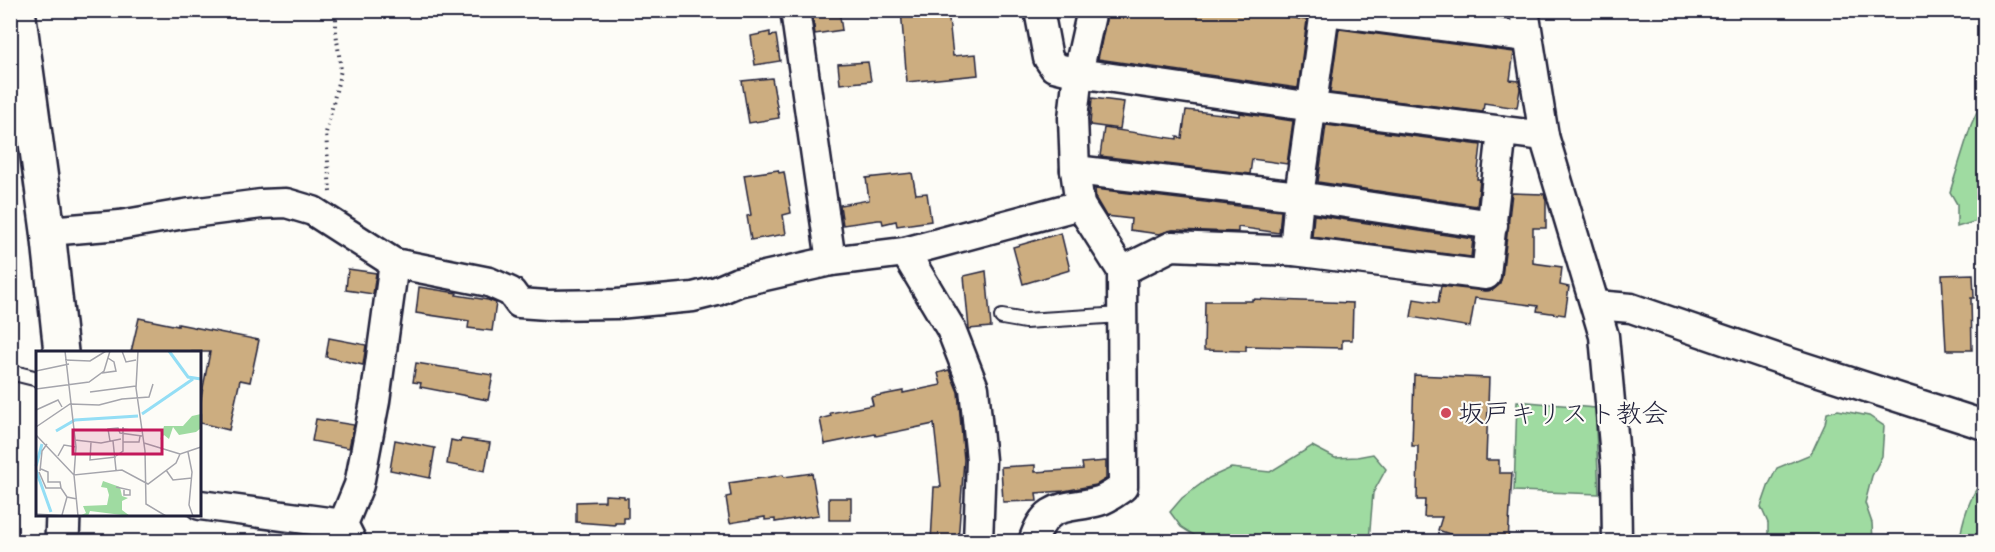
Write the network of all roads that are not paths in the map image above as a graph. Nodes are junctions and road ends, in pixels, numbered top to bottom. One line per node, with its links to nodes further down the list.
1 (18, 10): 15 (street)
2 (795, 10): 18 (street)
3 (1039, 10): 7 (street)
4 (1092, 10): 7 (street)
5 (1322, 11): 6 (street); 8 (street)
6 (1526, 24): 10 (street)
7 (1078, 73): 8 (street); 11 (street)
8 (1313, 107): 9 (street); 12 (street)
9 (1502, 131): 10 (street); 14 (street)
10 (1544, 136): 21 (street)
11 (1075, 170): 12 (street); 13 (street)
12 (1299, 196): 14 (street); 16 (street)
13 (1080, 205): 17 (street); 20 (street)
14 (1493, 225): 16 (street)
15 (48, 231): 19 (street); 24 (street)
16 (1294, 251): 20 (street)
17 (905, 252): 18 (street); 32 (street)
18 (831, 261): 19 (street)
19 (394, 263): 30 (street)
20 (1122, 271): 22 (street)
21 (1596, 305): 27 (street); 34 (street)
22 (1122, 315): 23 (lane); 33 (street)
23 (1002, 317)
24 (61, 351)
25 (10, 372): 26 (lane)
26 (36, 378)
27 (1984, 425)
28 (201, 505): 30 (street)
29 (63, 516): 31 (street)
30 (347, 533)
31 (62, 542)
32 (978, 542)
33 (1033, 542)
34 (1617, 542)

